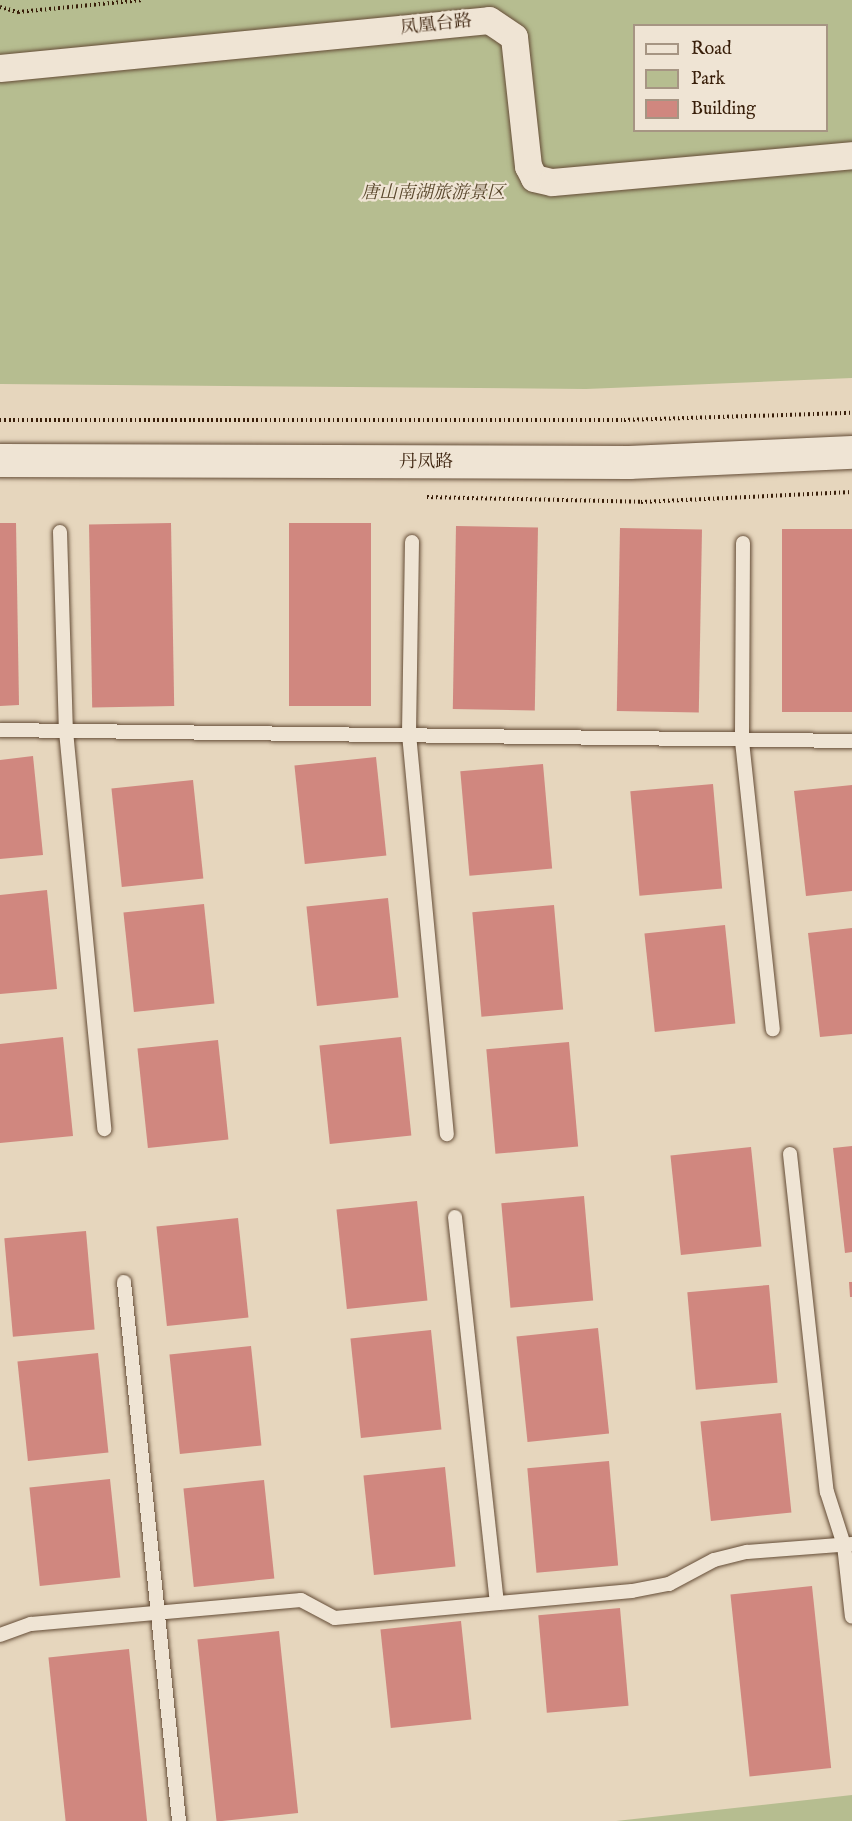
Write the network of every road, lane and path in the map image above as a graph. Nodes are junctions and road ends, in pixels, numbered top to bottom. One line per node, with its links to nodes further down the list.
1 (142, 0): 2 (path)
2 (0, 7)
3 (0, 68): 4 (street, 凤凰台路)
4 (852, 155)
5 (852, 413): 6 (path)
6 (0, 420)
7 (852, 452): 8 (main road, 丹凤路)
8 (0, 460)
9 (60, 532): 13 (lane)
10 (412, 542): 14 (lane)
11 (743, 543): 15 (lane)
12 (0, 730): 13 (lane)
13 (66, 731): 14 (lane); 18 (lane)
14 (409, 734): 15 (lane); 19 (lane)
15 (742, 741): 16 (lane); 17 (lane)
16 (852, 741)
17 (773, 1029)
18 (104, 1129)
19 (447, 1134)
20 (790, 1154): 23 (lane)
21 (455, 1217): 24 (lane)
22 (124, 1282): 25 (lane)
23 (848, 1544): 24 (lane); 26 (lane)
24 (497, 1603): 25 (lane)
25 (157, 1613): 27 (lane); 28 (lane)
26 (852, 1617)
27 (0, 1635)
28 (179, 1821)

